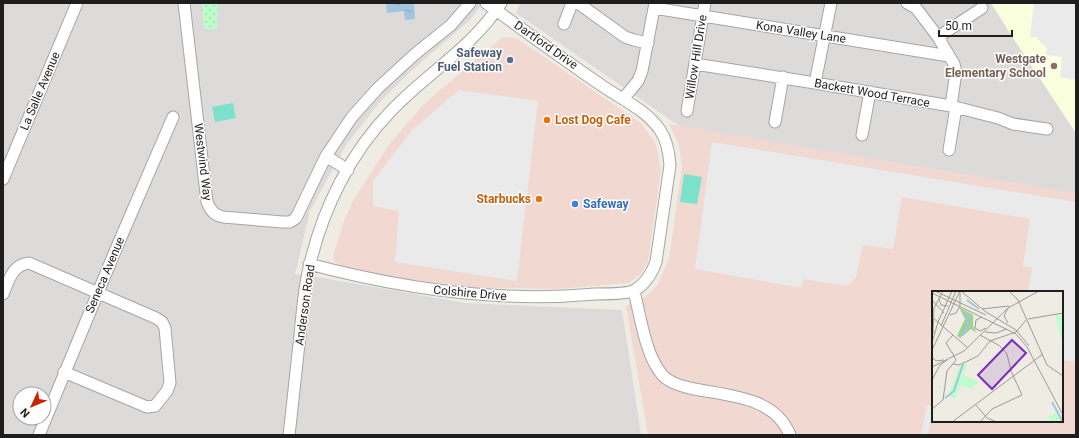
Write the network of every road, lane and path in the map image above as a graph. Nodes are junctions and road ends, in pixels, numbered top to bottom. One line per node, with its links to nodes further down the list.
1 (76, 3): 33 (street, La Salle Avenue)
2 (184, 3): 31 (street, Westwind Way)
3 (470, 3): 31 (street, Westwind Way)
4 (486, 3): 11 (street, Dartford Drive)
5 (572, 3): 14 (street)
6 (578, 3): 17 (street)
7 (705, 3): 13 (street, Willow Hill Drive)
8 (831, 3): 15 (street)
9 (906, 3): 16 (street)
10 (654, 6): 13 (street, Kona Valley Lane); 17 (street)
11 (499, 7): 23 (street, Dartford Drive); 32 (street, Anderson Road)
12 (982, 8): 16 (street)
13 (703, 16): 15 (street, Kona Valley Lane); 19 (street, Willow Hill Drive)
14 (564, 24)
15 (824, 36): 18 (street, Kona Valley Lane); 21 (street)
16 (938, 37): 18 (street)
17 (648, 43): 23 (street)
18 (949, 56): 24 (street)
19 (695, 64): 20 (street, Backett Wood Terrace); 25 (street, Willow Hill Drive)
20 (783, 77): 21 (street, Backett Wood Terrace); 27 (street)
21 (815, 82): 22 (street, Backett Wood Terrace)
22 (870, 92): 24 (street, Backett Wood Terrace); 29 (street)
23 (623, 99): 35 (street)
24 (954, 107): 28 (street, Backett Wood Terrace); 30 (street)
25 (687, 111)
26 (174, 117): 36 (street, Seneca Avenue)
27 (775, 122)
28 (1047, 129)
29 (862, 134)
30 (949, 150)
31 (326, 156): 32 (street)
32 (348, 170): 34 (street, Anderson Road)
33 (3, 179)
34 (310, 264): 35 (street, Colshire Drive); 40 (street, Anderson Road)
35 (634, 291): 41 (street)
36 (98, 293): 37 (street); 38 (street, Seneca Avenue); 38 (street)
37 (3, 294)
38 (64, 372): 39 (street, Seneca Avenue)
39 (39, 435)
40 (289, 435)
41 (790, 435)

